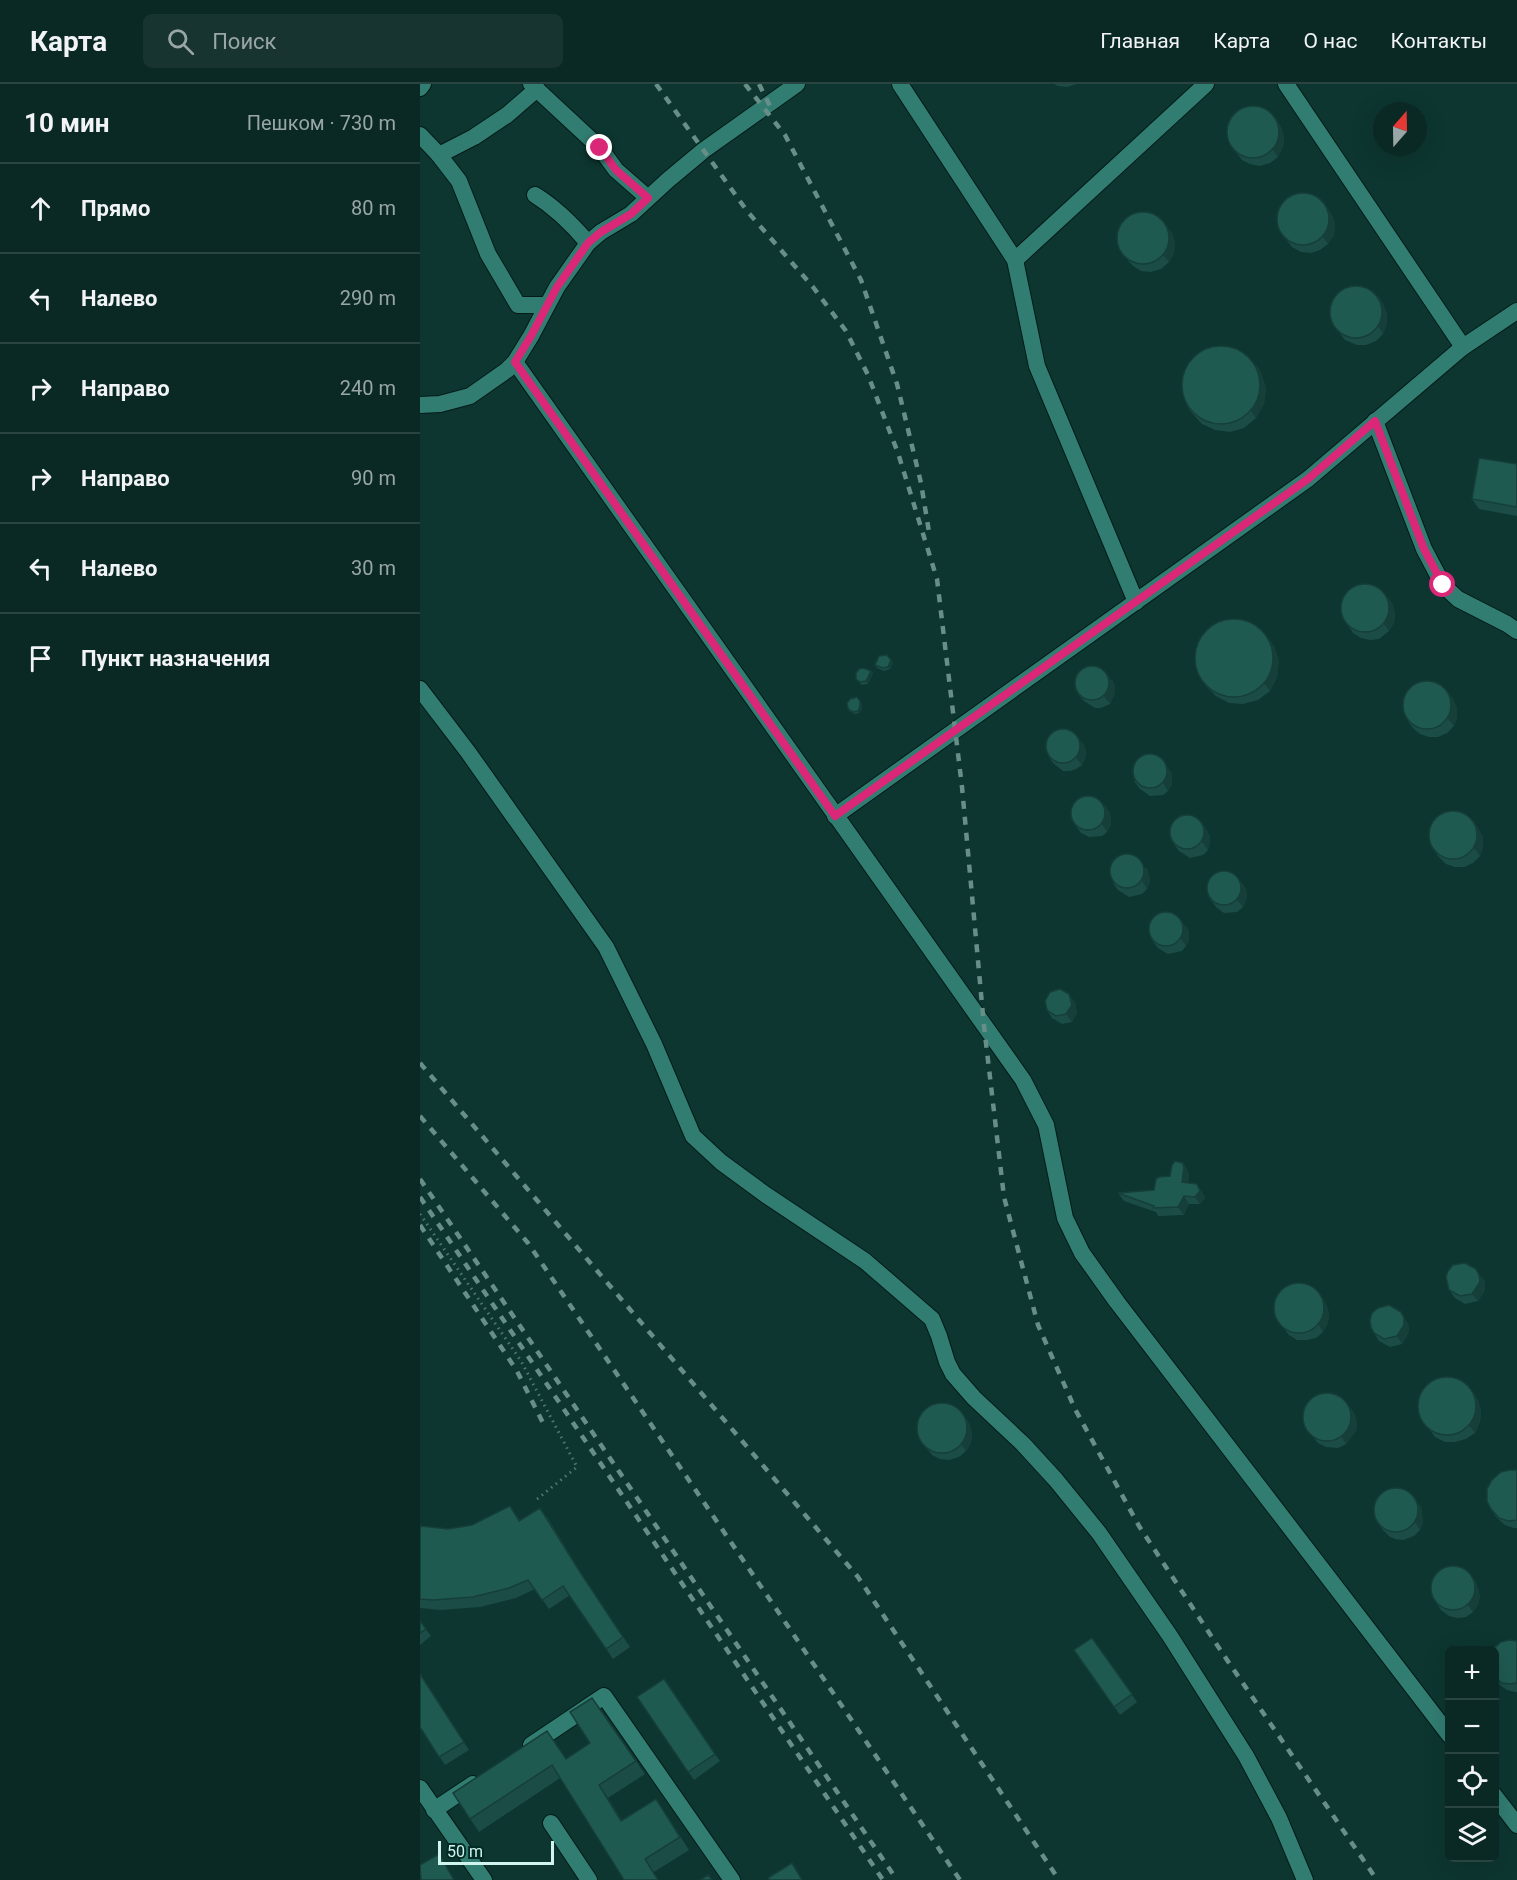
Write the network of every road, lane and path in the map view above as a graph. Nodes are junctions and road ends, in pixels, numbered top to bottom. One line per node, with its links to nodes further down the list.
1 (423, 84): 7 (street)
2 (797, 84): 11 (street)
3 (900, 84): 13 (street)
4 (1206, 84): 13 (street)
5 (1287, 84): 16 (street)
6 (534, 87): 9 (street); 11 (street)
7 (420, 88)
8 (420, 135): 9 (street)
9 (439, 155): 14 (street)
10 (534, 195): 12 (street)
11 (648, 198): 12 (street)
12 (588, 243): 14 (street)
13 (1015, 260): 20 (street)
14 (546, 305): 17 (street)
15 (1517, 311): 16 (street)
16 (1463, 346): 19 (street)
17 (515, 362): 18 (street); 23 (street)
18 (420, 405)
19 (1375, 421): 20 (street); 21 (street)
20 (1136, 602): 23 (street)
21 (1517, 631)
22 (420, 689): 37 (street)
23 (835, 816): 26 (street)
24 (420, 1214): 25 (path)
25 (536, 1500)
26 (1445, 1731)
27 (519, 1753): 36 (street)
28 (482, 1778): 31 (street)
29 (420, 1788): 31 (street)
30 (1499, 1802): 33 (street)
31 (434, 1810): 34 (street)
32 (551, 1823): 35 (street)
33 (1517, 1825)
34 (484, 1880)
35 (589, 1880)
36 (732, 1880)
37 (1305, 1880)

